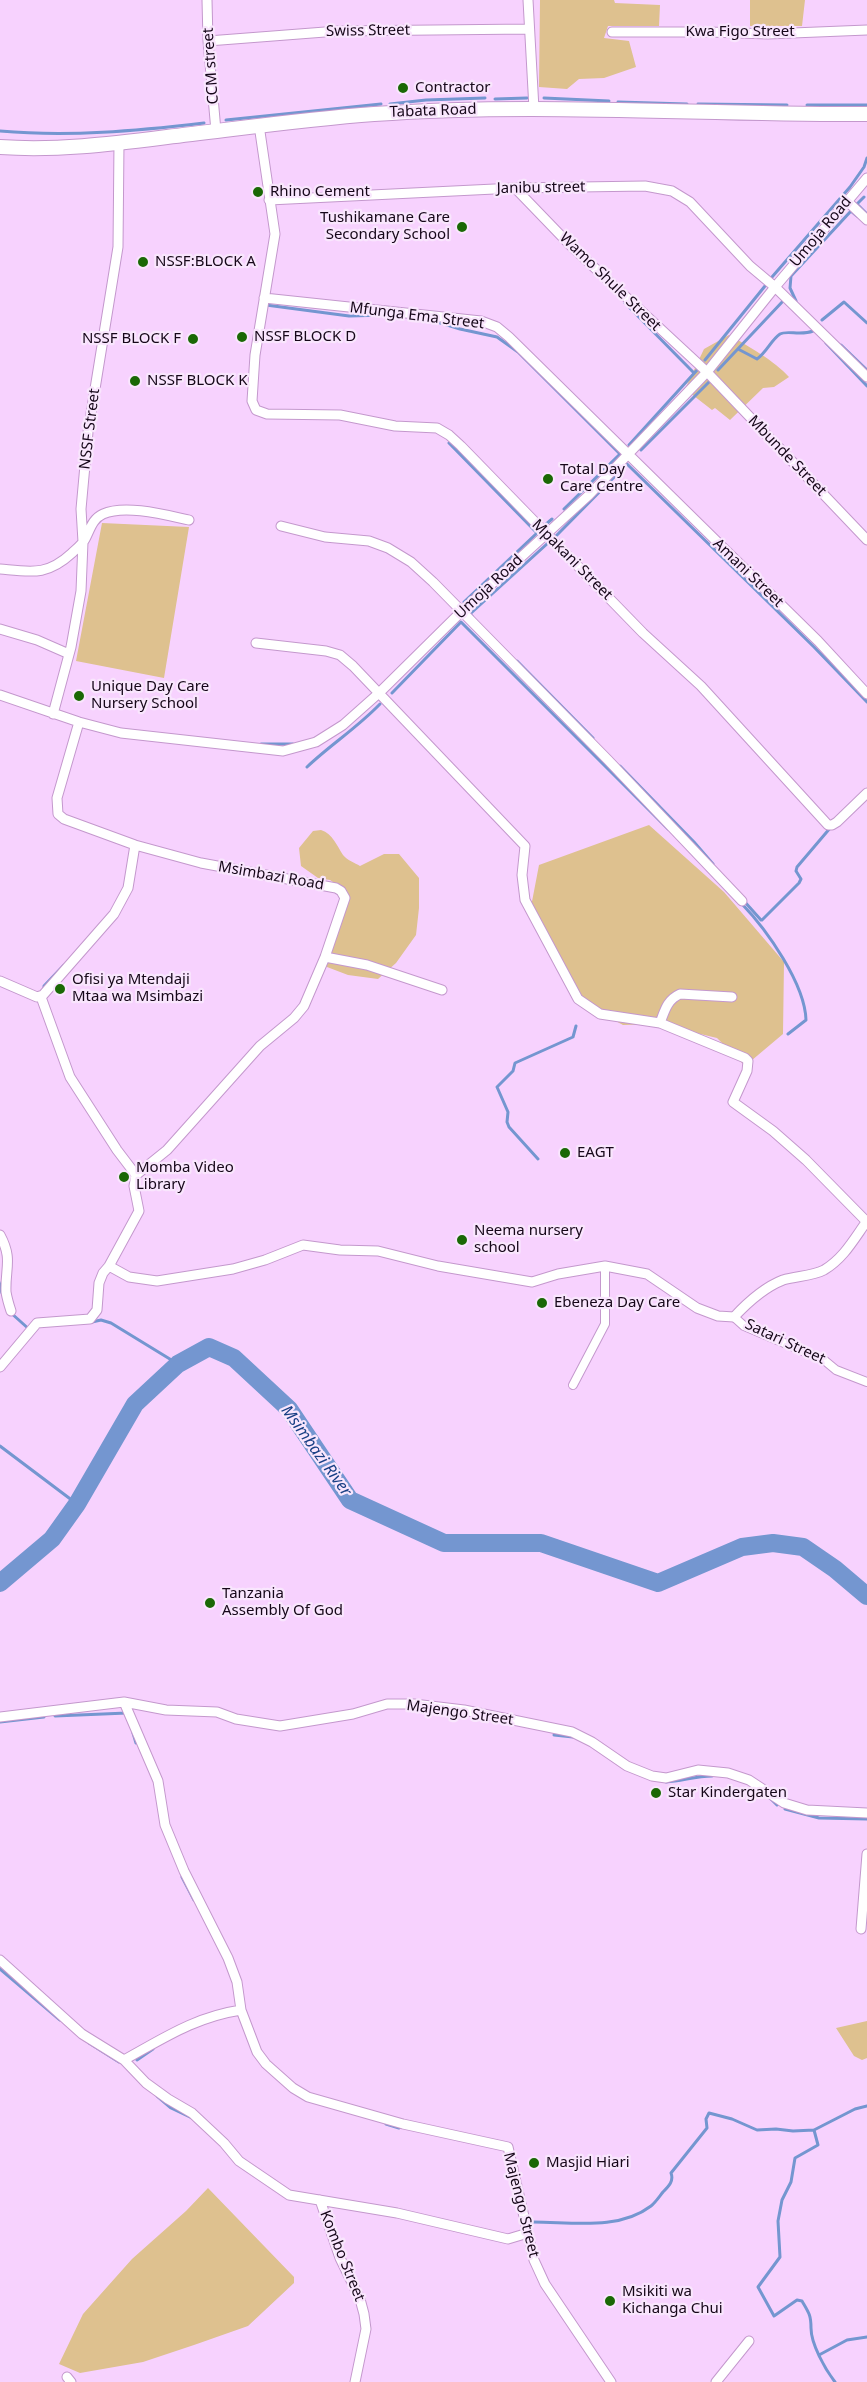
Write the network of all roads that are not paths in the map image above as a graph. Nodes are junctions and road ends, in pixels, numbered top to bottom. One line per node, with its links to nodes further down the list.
1 (207, 0): 6 (street, CCM street)
2 (528, 0): 3 (street)
3 (529, 29): 6 (street, Swiss Street); 7 (street)
4 (867, 30): 5 (street, Kwa Figo Street)
5 (612, 33)
6 (208, 41): 10 (street, CCM street)
7 (534, 109): 8 (main road, Tabata Road); 9 (main road, Tabata Road)
8 (867, 114)
9 (259, 125): 10 (main road, Tabata Road); 15 (street)
10 (216, 131): 11 (main road, Tabata Road)
11 (119, 143): 12 (main road, Tabata Road); 27 (street, NSSF Street)
12 (0, 147)
13 (867, 178): 16 (street, Umoja Road)
14 (515, 188): 15 (street, Janibu street); 18 (street, Janibu street); 20 (street, Wamo Shule Street)
15 (269, 200): 19 (street)
16 (847, 201): 17 (street); 18 (street, Umoja Road)
17 (867, 220)
18 (775, 287): 20 (street, Umoja Road); 21 (street, Janibu street)
19 (264, 298): 22 (street, Mfunga Ema Street); 25 (street, Mpakani Street)
20 (707, 372): 22 (street, Umoja Road); 26 (street, Mbunde Street)
21 (867, 377)
22 (628, 453): 25 (street, Umoja Road); 34 (street, Amani Street)
23 (189, 520): 27 (street)
24 (281, 526): 29 (street)
25 (546, 534): 29 (street, Umoja Road); 38 (street, Mpakani Street)
26 (867, 540)
27 (83, 542): 28 (street); 32 (street, NSSF Street)
28 (0, 569)
29 (462, 612): 33 (street, Umoja Road); 40 (street)
30 (0, 629): 32 (street)
31 (256, 643): 33 (street)
32 (69, 654): 36 (street, NSSF Street)
33 (379, 693): 37 (street, Umoja Road); 46 (street)
34 (867, 694)
35 (0, 695): 36 (street, Umoja Road)
36 (53, 714): 37 (street, Umoja Road)
37 (79, 722): 39 (street, Msimbazi Road)
38 (867, 793)
39 (135, 845): 41 (street, Msimbazi Road); 44 (street)
40 (742, 901)
41 (325, 957): 43 (street); 47 (street, Msimbazi Road)
42 (0, 981): 44 (street)
43 (442, 990)
44 (41, 997): 47 (street)
45 (732, 997): 46 (street)
46 (660, 1023): 48 (street)
47 (136, 1175): 50 (street)
48 (867, 1221): 53 (street)
49 (0, 1234): 52 (street)
50 (109, 1266): 51 (street); 54 (street)
51 (605, 1266): 53 (street); 56 (street)
52 (11, 1311)
53 (734, 1317): 55 (street, Satari Street)
54 (0, 1367)
55 (867, 1382)
56 (573, 1385)
57 (124, 1702): 58 (street, Majengo Street); 59 (street, Majengo Street); 63 (street)
58 (0, 1717)
59 (867, 1813)
60 (867, 1854): 61 (street)
61 (861, 1929)
62 (0, 1960): 64 (street)
63 (242, 2010): 64 (street); 66 (street, Majengo Street)
64 (124, 2060): 65 (street)
65 (320, 2200): 66 (street); 68 (street, Kombo Street)
66 (528, 2233): 69 (street, Majengo Street)
67 (749, 2341): 70 (street)
68 (355, 2382)
69 (611, 2382)
70 (716, 2382)

